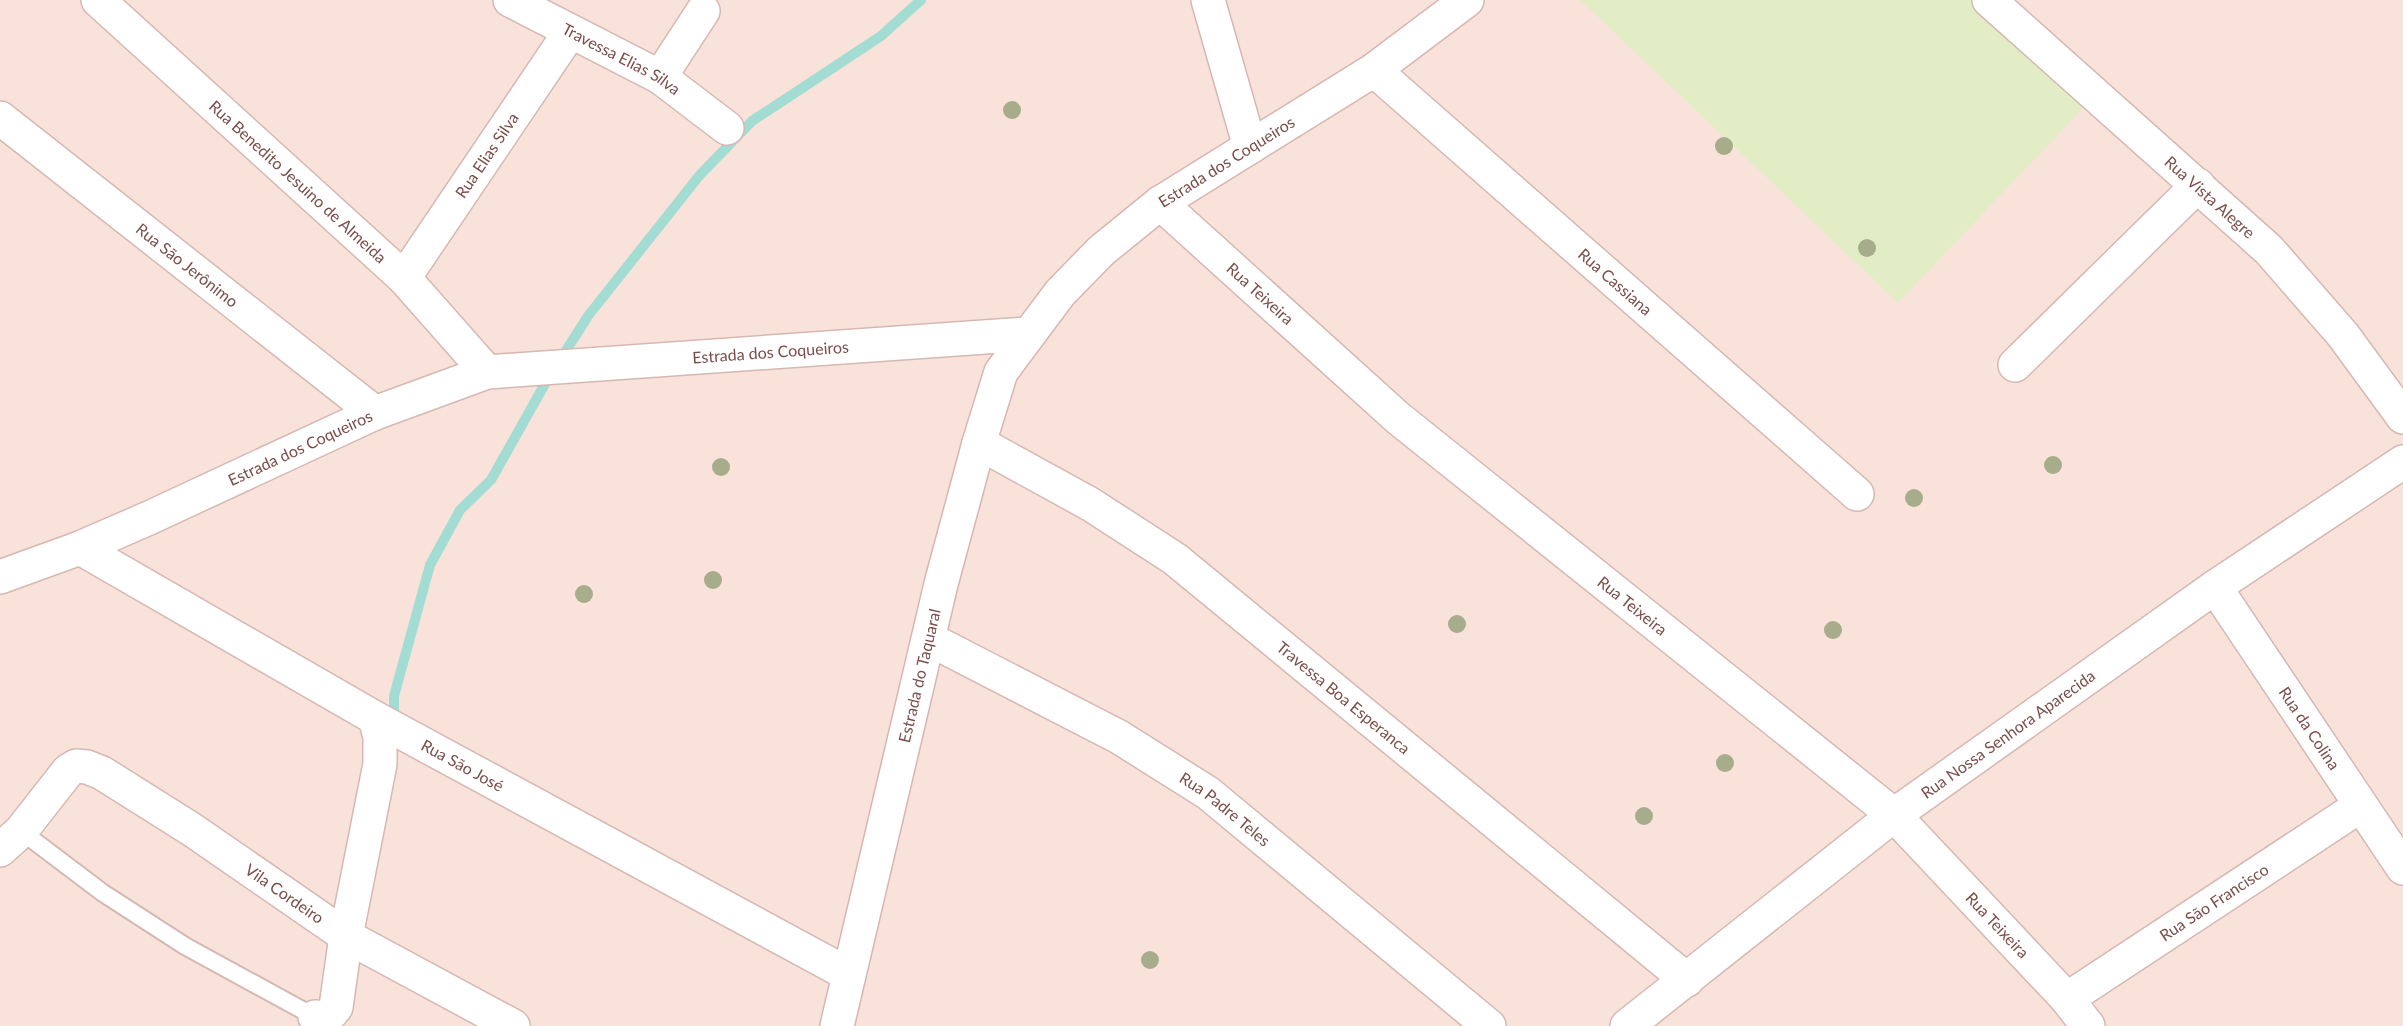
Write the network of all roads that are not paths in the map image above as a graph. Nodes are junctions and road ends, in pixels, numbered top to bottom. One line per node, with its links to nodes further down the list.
1 (98, 0): 15 (street, Rua Benedito Jesuino de Almeida)
2 (510, 0): 7 (street, Travessa Elias Silva)
3 (1208, 0): 12 (street)
4 (1467, 0): 8 (street, Estrada dos Coqueiros)
5 (1989, 0): 13 (street, Rua Vista Alegre)
6 (703, 11): 9 (street)
7 (570, 32): 9 (street, Travessa Elias Silva); 15 (street, Rua Elias Silva)
8 (1374, 70): 12 (street, Estrada dos Coqueiros); 23 (street, Rua Cassiana)
9 (660, 77): 11 (street, Travessa Elias Silva)
10 (0, 118): 19 (street, Rua São Jerônimo)
11 (727, 128)
12 (1250, 147): 14 (street, Estrada dos Coqueiros)
13 (2198, 185): 17 (street); 20 (street, Rua Vista Alegre)
14 (1160, 203): 16 (street, Estrada dos Coqueiros); 30 (street, Rua Teixeira)
15 (404, 278): 18 (street, Rua Benedito Jesuino de Almeida)
16 (1027, 334): 18 (street, Estrada dos Coqueiros); 21 (street, Estrada do Taquaral)
17 (2015, 365)
18 (487, 372): 19 (street, Estrada dos Coqueiros)
19 (375, 413): 24 (street, Estrada dos Coqueiros)
20 (2403, 417)
21 (979, 443): 27 (street, Estrada do Taquaral); 35 (street, Travessa Boa Esperanca)
22 (2403, 462): 26 (street, Rua Nossa Senhora Aparecida)
23 (1857, 494)
24 (80, 548): 25 (street, Estrada dos Coqueiros); 28 (street, Rua São José)
25 (0, 577)
26 (2216, 587): 29 (street, Rua da Colina); 30 (street, Rua Nossa Senhora Aparecida)
27 (929, 639): 34 (street, Estrada do Taquaral); 40 (street, Rua Padre Teles)
28 (386, 723): 33 (street); 34 (street, Rua São José)
29 (2360, 806): 32 (street, Rua da Colina); 36 (street, Rua São Francisco)
30 (1894, 815): 35 (street, Rua Nossa Senhora Aparecida); 36 (street, Rua Teixeira)
31 (11, 840): 33 (street, Vila Cordeiro); 37 (lane)
32 (2403, 868)
33 (346, 936): 37 (street); 38 (street, Vila Cordeiro)
34 (848, 974): 39 (street, Estrada do Taquaral)
35 (1687, 980): 41 (street, Rua Nossa Senhora Aparecida)
36 (2067, 999): 42 (street, Rua Teixeira)
37 (315, 1017)
38 (513, 1026)
39 (837, 1026)
40 (1489, 1026)
41 (1627, 1026)
42 (2088, 1026)

